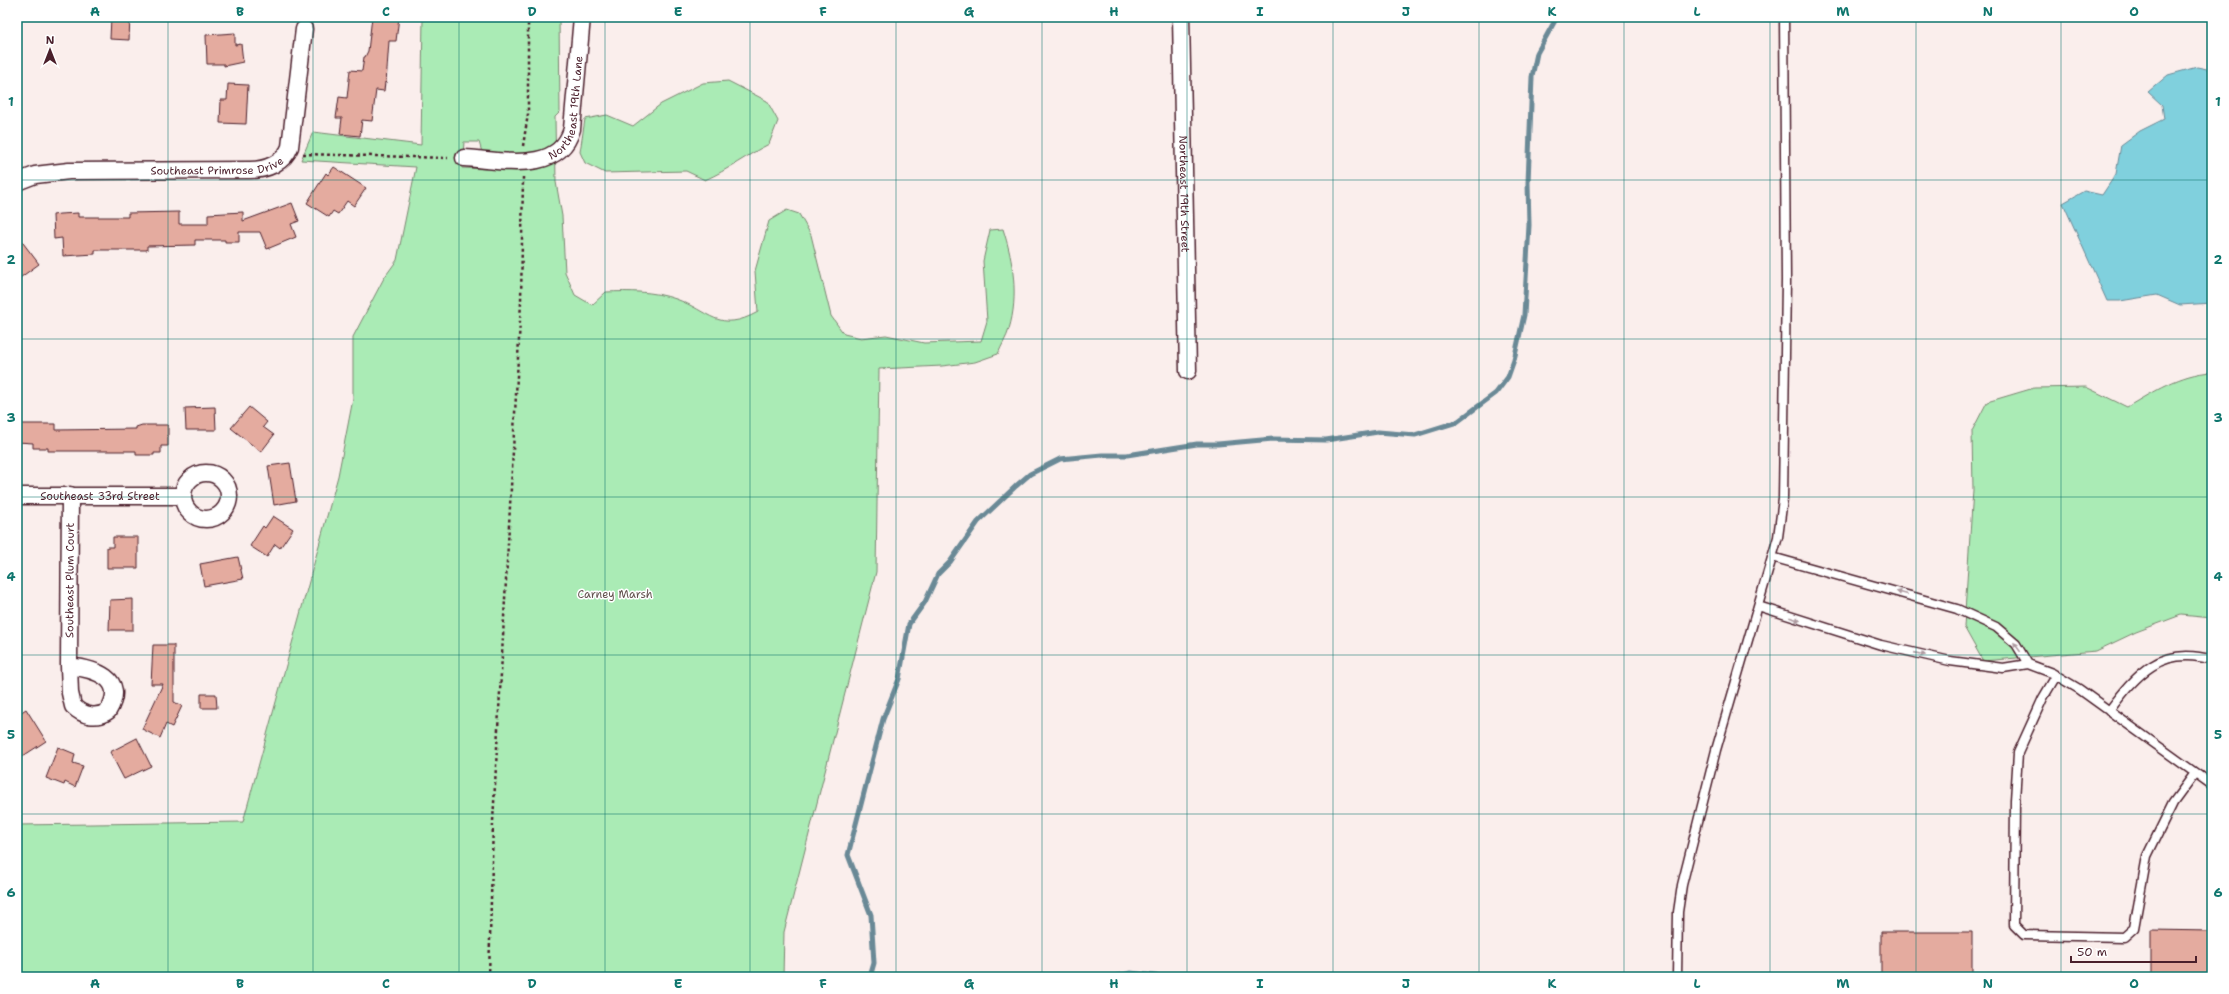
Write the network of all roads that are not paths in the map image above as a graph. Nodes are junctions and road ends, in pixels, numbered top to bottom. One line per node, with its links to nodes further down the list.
1 (582, 17): 5 (street, Northeast 19th Lane)
2 (1182, 17): 7 (street, Northeast 19th Street)
3 (1784, 17): 11 (lane)
4 (304, 29): 6 (street, Southeast Primrose Drive)
5 (464, 158)
6 (17, 182)
7 (1188, 371)
8 (70, 495): 9 (street, Southeast 33rd Street); 10 (street, Southeast 33rd Street); 15 (street, Southeast Plum Court)
9 (17, 496)
10 (183, 496)
11 (1772, 557): 12 (lane); 14 (lane, one-way to 11)
12 (1758, 606): 14 (lane, one-way to 14); 20 (lane)
13 (2212, 660): 17 (lane)
14 (2028, 664): 16 (lane)
15 (69, 666)
16 (2056, 676): 17 (lane); 18 (lane)
17 (2109, 711): 18 (lane)
18 (2195, 773): 19 (lane)
19 (2212, 785)
20 (1678, 977)

